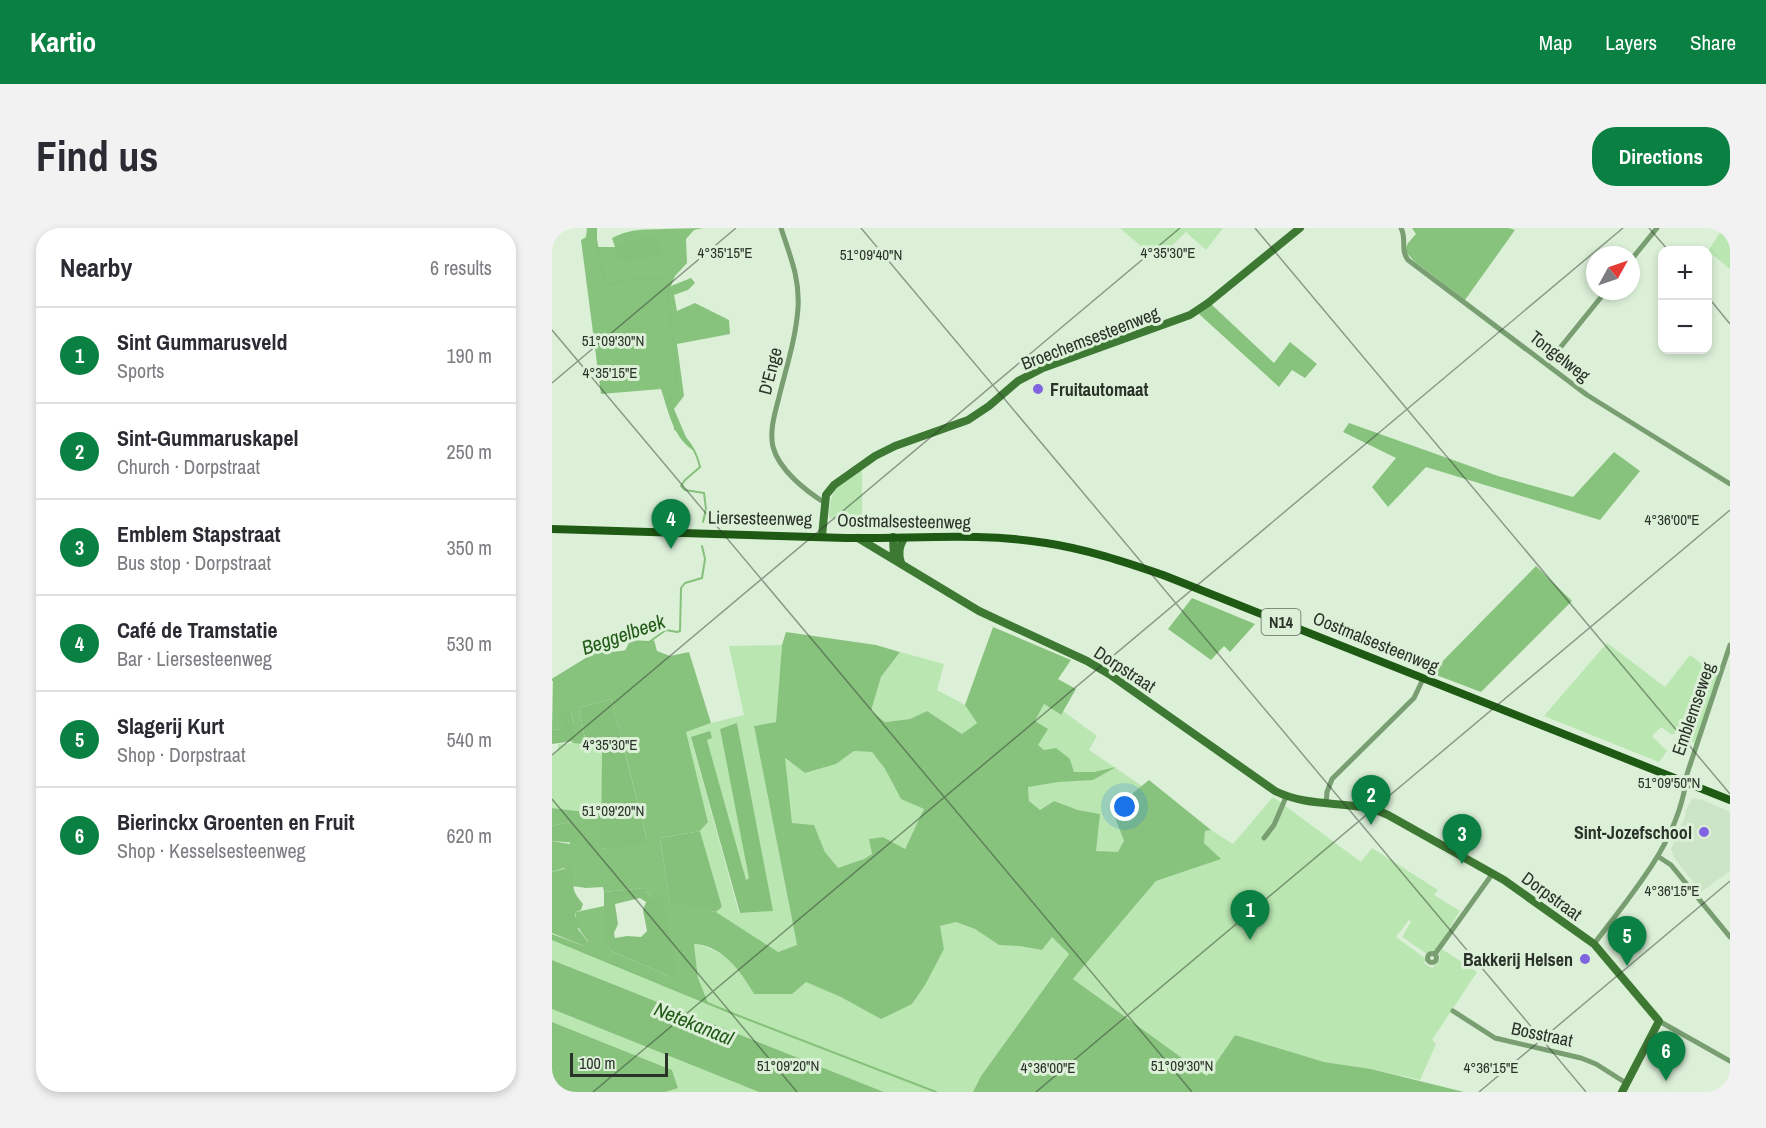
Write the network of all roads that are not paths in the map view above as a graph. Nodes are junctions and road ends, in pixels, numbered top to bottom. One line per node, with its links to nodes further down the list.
1 (781, 228): 9 (street, D'Enge)
2 (1300, 228): 9 (street, Broechemsesteenweg)
3 (1401, 228): 7 (street, Tongelweg)
4 (1657, 228): 5 (street)
5 (1640, 249)
6 (1599, 300): 7 (street)
7 (1547, 364): 8 (street, Tongelweg)
8 (1730, 484)
9 (825, 503): 11 (street)
10 (552, 529): 11 (main road, Liersesteenweg / N14)
11 (822, 536): 13 (main road, Oostmalsesteenweg / N14)
12 (893, 537): 13 (main road, Oostmalsesteenweg / N14); 14 (main road, Oostmalsesteenweg / N14); 15 (street)
13 (858, 538): 15 (street, Dorpstraat)
14 (904, 538): 16 (street); 18 (main road, Oostmalsesteenweg / N14)
15 (894, 559): 16 (street, Dorpstraat)
16 (902, 565): 20 (street, Dorpstraat)
17 (1730, 645): 19 (street, Emblemseweg)
18 (1423, 679): 19 (main road, Oostmalsesteenweg / N14); 22 (street)
19 (1686, 783): 21 (main road, Oostmalsesteenweg / N14); 24 (street, Emblemseweg)
20 (1286, 796): 22 (street, Dorpstraat); 23 (street)
21 (1730, 801)
22 (1326, 804): 25 (street, Dorpstraat)
23 (1264, 838)
24 (1659, 857): 26 (street); 27 (street, Emblemseweg)
25 (1493, 873): 27 (street, Dorpstraat); 28 (street)
26 (1730, 937)
27 (1594, 944): 30 (street, Dorpstraat)
28 (1435, 954)
29 (1453, 1011): 32 (street, Bosstraat)
30 (1659, 1021): 31 (street, Dorpstraat); 32 (street)
31 (1730, 1061)
32 (1626, 1083): 33 (street)
33 (1622, 1092)

